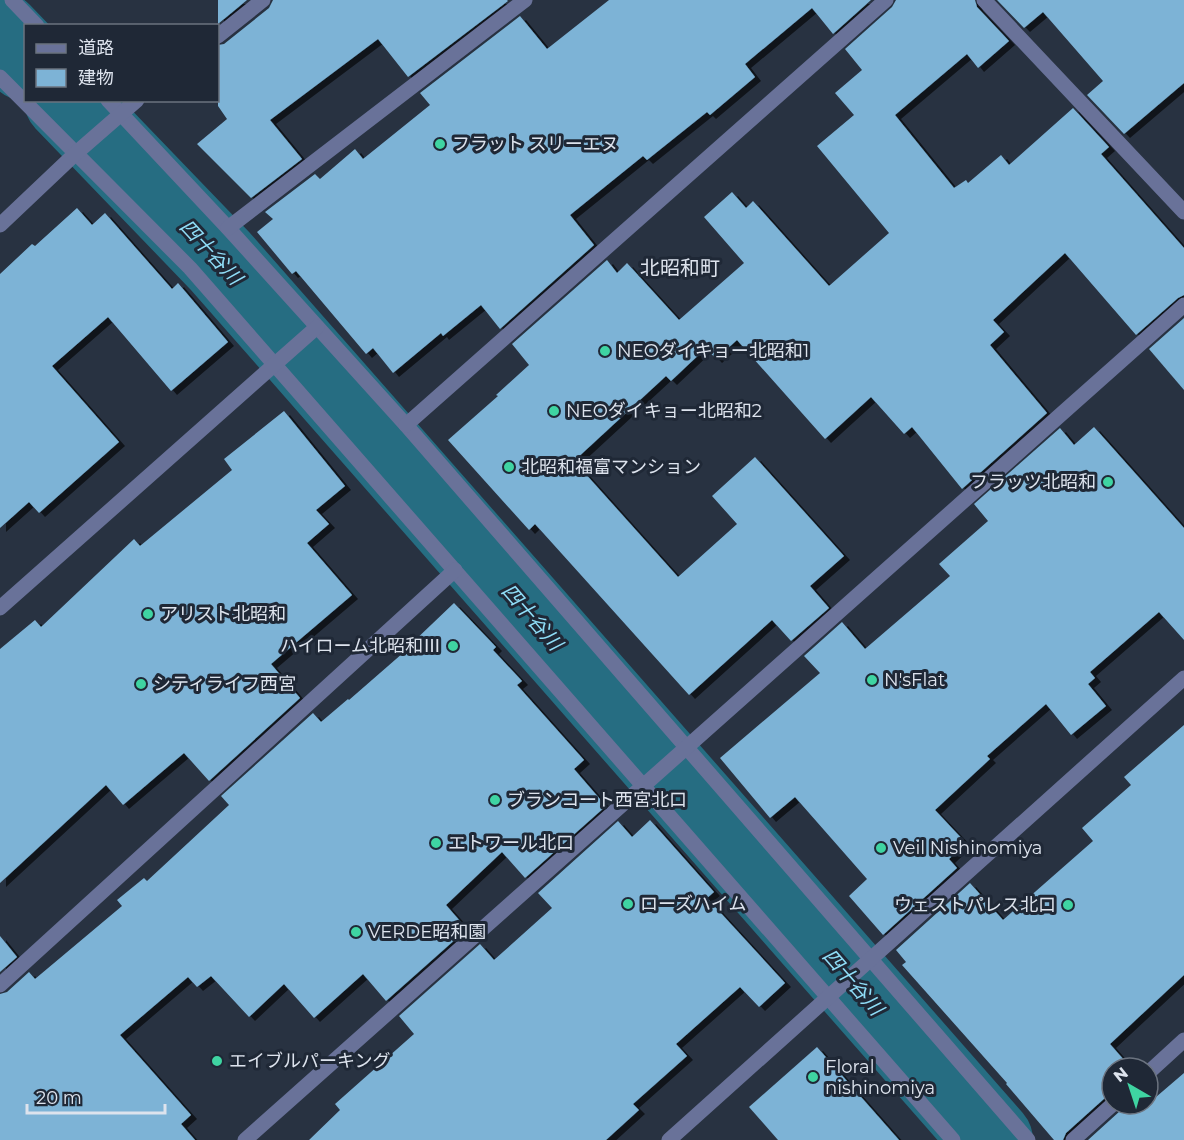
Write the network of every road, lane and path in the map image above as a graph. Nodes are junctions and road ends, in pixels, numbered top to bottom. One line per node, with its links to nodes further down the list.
1 (12, 0): 6 (street)
2 (263, 0): 7 (street)
3 (525, 0): 17 (street)
4 (886, 0): 21 (street)
5 (984, 0): 15 (street)
6 (34, 24)
7 (219, 35)
8 (0, 78): 9 (street)
9 (24, 99)
10 (27, 102): 14 (street)
11 (110, 102): 13 (street)
12 (135, 102): 13 (street)
13 (120, 114): 14 (street); 17 (street)
14 (80, 149): 16 (street); 20 (street)
15 (1184, 212)
16 (0, 225)
17 (228, 228): 19 (street)
18 (1184, 305): 25 (street)
19 (317, 327): 20 (street); 21 (street)
20 (273, 365): 22 (street); 23 (street)
21 (406, 425): 25 (street)
22 (455, 570): 26 (street); 28 (street)
23 (0, 609)
24 (1184, 678): 27 (street)
25 (682, 752): 26 (street); 27 (street)
26 (643, 785): 29 (street); 33 (street)
27 (867, 962): 29 (street); 36 (street)
28 (0, 985)
29 (834, 992): 34 (street); 35 (street)
30 (1184, 1040): 31 (street)
31 (1160, 1062)
32 (1100, 1116): 37 (street)
33 (245, 1140)
34 (669, 1140)
35 (954, 1140)
36 (1028, 1140)
37 (1073, 1140)

